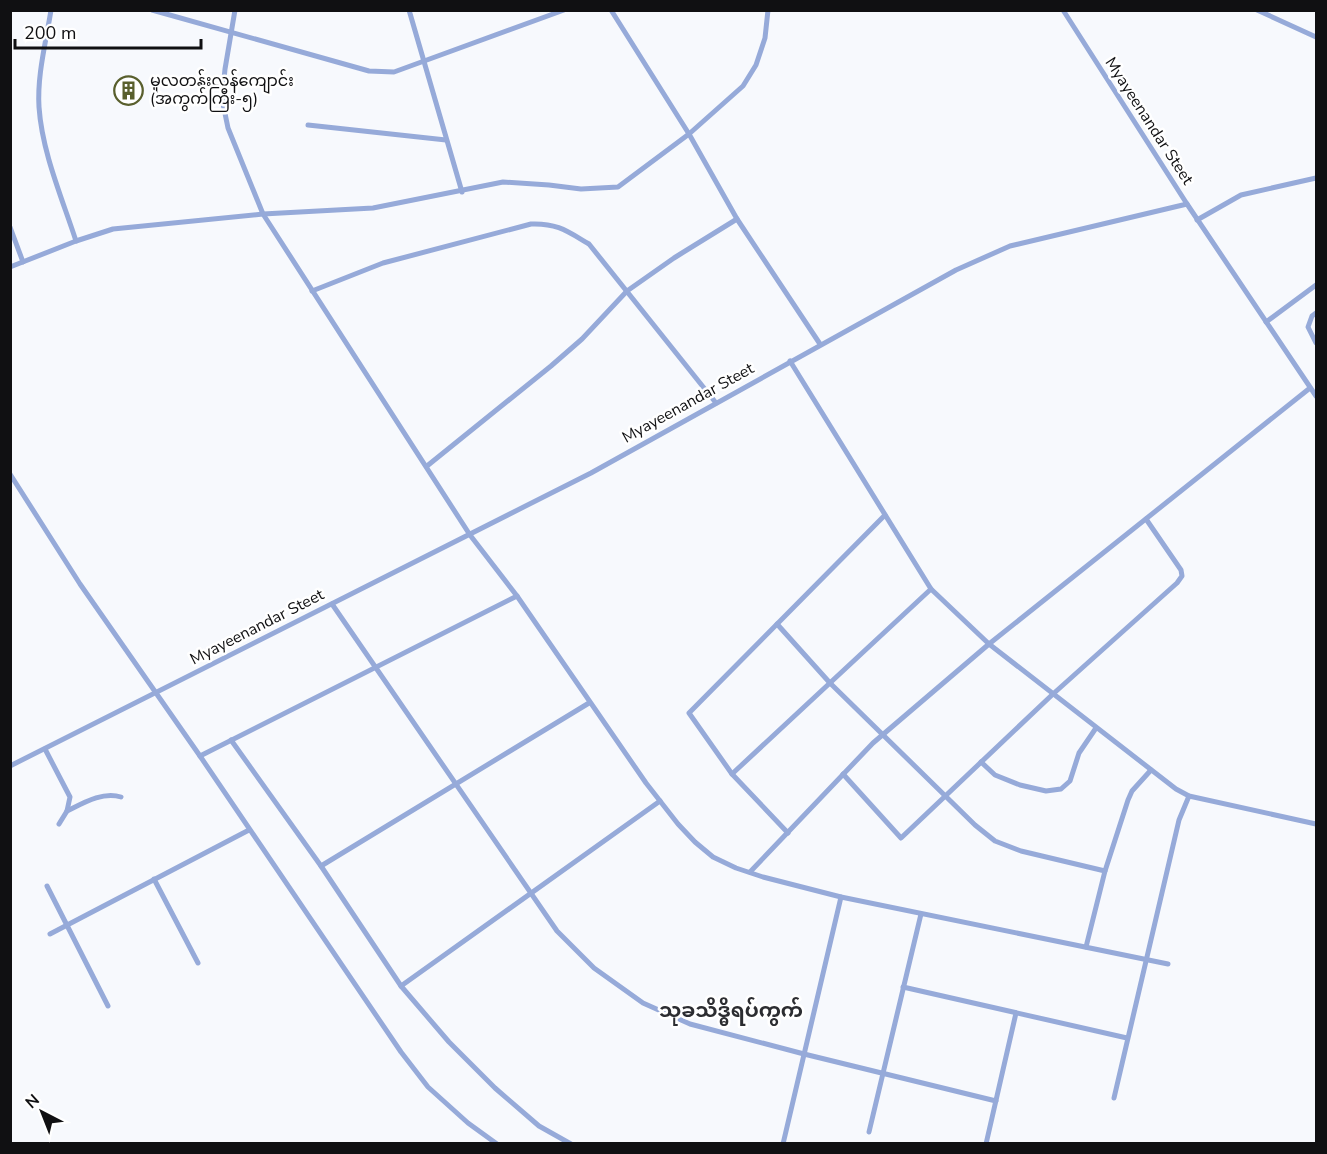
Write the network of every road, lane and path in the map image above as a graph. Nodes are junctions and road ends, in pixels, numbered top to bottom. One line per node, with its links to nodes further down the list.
1 (51, 10): 23 (street)
2 (152, 10): 10 (street)
3 (235, 10): 10 (street)
4 (409, 10): 12 (street)
5 (564, 10): 12 (street)
6 (611, 10): 14 (street)
7 (768, 10): 14 (street)
8 (1063, 10): 18 (street, Myayeenandar Steet)
9 (1261, 11): 11 (street)
10 (230, 33): 12 (street); 19 (street)
11 (1317, 37)
12 (423, 62): 15 (street)
13 (308, 125): 15 (street)
14 (689, 134): 17 (street); 20 (street)
15 (446, 140): 17 (street)
16 (1317, 178): 21 (street)
17 (462, 192): 19 (street)
18 (1187, 204): 21 (street); 31 (street, Myayeenandar Steet)
19 (263, 214): 23 (street); 27 (street)
20 (737, 219): 28 (street); 31 (street)
21 (1197, 220): 30 (street)
22 (10, 227): 24 (street)
23 (76, 241): 24 (street)
24 (23, 262): 25 (street)
25 (10, 267)
26 (1317, 285): 30 (street)
27 (312, 291): 28 (street); 37 (street)
28 (627, 291): 36 (street); 37 (street)
29 (1317, 313): 32 (street)
30 (1266, 322): 34 (street)
31 (820, 344): 33 (street, Myayeenandar Steet)
32 (1317, 344)
33 (790, 361): 36 (street, Myayeenandar Steet); 39 (street)
34 (1310, 388): 35 (street); 40 (street)
35 (1317, 396)
36 (717, 403): 41 (street, Myayeenandar Steet)
37 (427, 466): 41 (street)
38 (10, 474): 49 (street)
39 (885, 515): 42 (street); 45 (street)
40 (1146, 519): 46 (street); 50 (street)
41 (470, 535): 43 (street); 44 (street, Myayeenandar Steet)
42 (931, 589): 46 (street); 48 (street)
43 (517, 596): 47 (street); 51 (street)
44 (332, 604): 47 (street); 49 (street, Myayeenandar Steet)
45 (777, 624): 48 (street); 60 (street)
46 (989, 644): 50 (street); 53 (street)
47 (375, 667): 54 (street); 62 (street)
48 (830, 683): 53 (street); 60 (street)
49 (156, 693): 55 (street, Myayeenandar Steet); 56 (street)
50 (1053, 694): 52 (street); 57 (street)
51 (589, 703): 62 (street); 66 (street)
52 (1096, 728): 57 (street); 59 (street)
53 (884, 734): 61 (street); 65 (street)
54 (231, 740): 56 (street); 72 (street)
55 (45, 749): 58 (street, Myayeenandar Steet); 67 (street)
56 (200, 756): 70 (street)
57 (981, 762): 65 (street)
58 (10, 766)
59 (1151, 770): 63 (street); 74 (street)
60 (732, 774): 71 (street)
61 (843, 774): 65 (street); 71 (street)
62 (456, 784): 72 (street); 77 (street)
63 (1189, 796): 69 (street); 83 (street)
64 (121, 797): 67 (street)
65 (945, 797): 74 (street)
66 (660, 801): 73 (street); 77 (street)
67 (67, 811): 68 (street)
68 (59, 824)
69 (1317, 824)
70 (249, 830): 75 (street); 96 (street)
71 (788, 833): 73 (street)
72 (321, 866): 86 (street)
73 (750, 872): 78 (street)
74 (1105, 872): 82 (street)
75 (154, 879): 80 (street); 84 (street)
76 (47, 886): 80 (street)
77 (530, 893): 86 (street); 91 (street)
78 (841, 897): 79 (street); 91 (street)
79 (921, 914): 82 (street); 87 (street)
80 (67, 925): 81 (street); 88 (street)
81 (50, 934)
82 (1086, 947): 83 (street)
83 (1145, 960): 85 (street); 90 (street)
84 (198, 963)
85 (1168, 964)
86 (401, 986): 97 (street)
87 (903, 987): 89 (street); 92 (street)
88 (108, 1006)
89 (1016, 1013): 90 (street); 94 (street)
90 (1127, 1038): 93 (street)
91 (804, 1054): 92 (street); 98 (street)
92 (883, 1073): 94 (street); 95 (street)
93 (1114, 1098)
94 (996, 1101): 99 (street)
95 (869, 1132)
96 (497, 1143)
97 (571, 1143)
98 (783, 1143)
99 (986, 1143)

